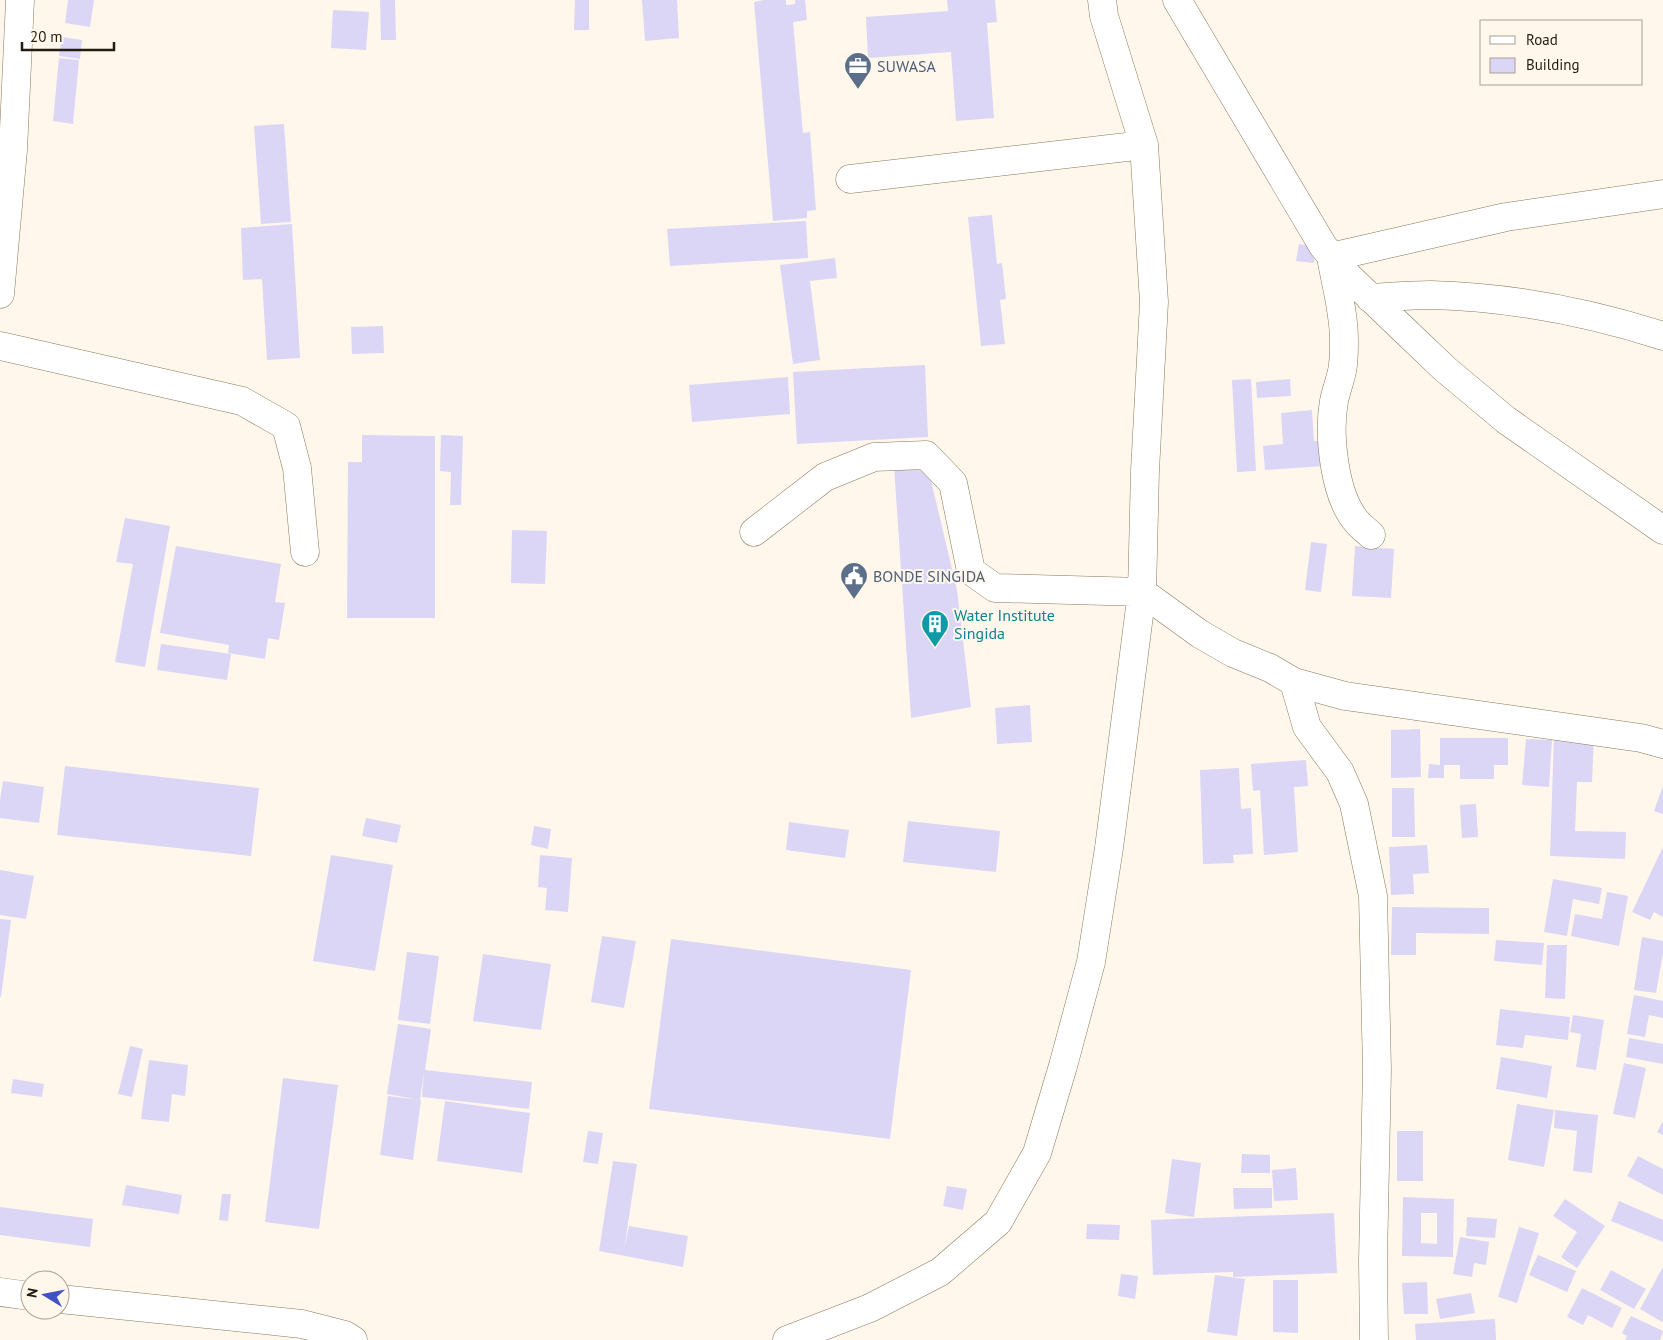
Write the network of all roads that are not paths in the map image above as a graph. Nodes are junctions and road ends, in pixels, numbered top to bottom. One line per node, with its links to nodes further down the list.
1 (20, 0): 8 (street)
2 (1102, 0): 4 (street)
3 (1177, 0): 7 (street)
4 (1144, 145): 5 (street); 16 (street)
5 (850, 179)
6 (1663, 194): 7 (street)
7 (1331, 257): 9 (street); 14 (street)
8 (0, 294)
9 (1370, 298): 10 (street); 12 (street)
10 (1663, 336)
11 (0, 346): 15 (street)
12 (1663, 530)
13 (754, 532): 16 (street)
14 (1372, 535)
15 (306, 552)
16 (1142, 592): 17 (street); 23 (street)
17 (1294, 682): 18 (street); 24 (street)
18 (1663, 744)
19 (0, 1292): 20 (street)
20 (20, 1295)
21 (70, 1300): 22 (street)
22 (353, 1340)
23 (787, 1340)
24 (1374, 1340)

